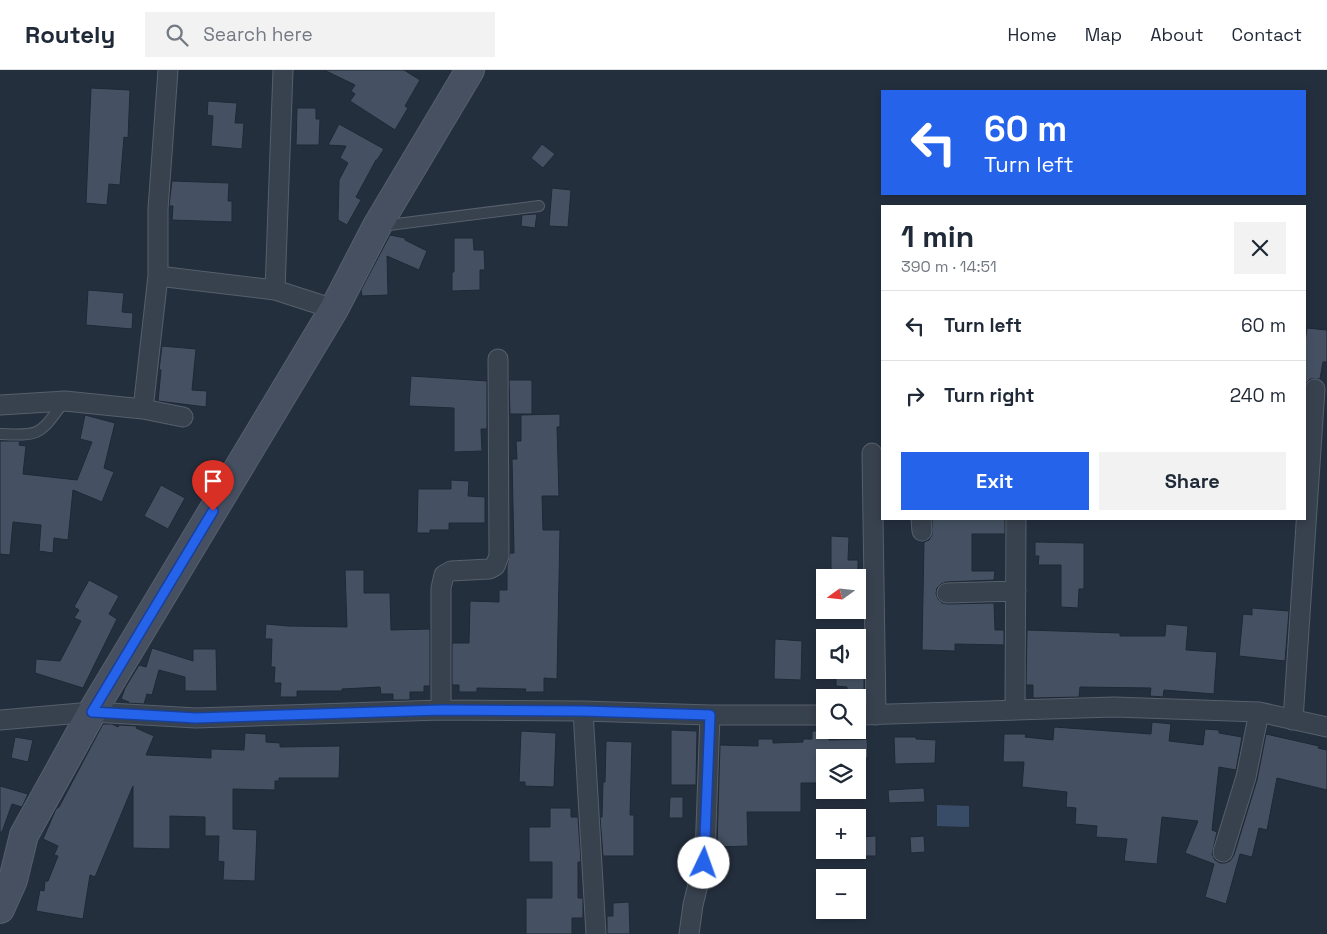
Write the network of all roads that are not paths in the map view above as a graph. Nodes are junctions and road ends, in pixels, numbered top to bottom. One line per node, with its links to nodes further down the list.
1 (168, 70): 6 (street)
2 (283, 70): 7 (street)
3 (470, 70): 5 (main road)
4 (539, 206): 5 (lane)
5 (377, 226): 8 (main road)
6 (158, 276): 7 (street); 13 (street)
7 (275, 290): 8 (street)
8 (334, 309): 23 (main road)
9 (498, 358): 20 (street)
10 (1316, 389): 29 (street)
11 (65, 401): 12 (street); 13 (street); 15 (lane)
12 (0, 405)
13 (143, 409): 14 (street)
14 (183, 417)
15 (0, 434)
16 (875, 465): 27 (street)
17 (1016, 520): 18 (street)
18 (1016, 591): 19 (street); 21 (street)
19 (947, 593)
20 (441, 710): 22 (street); 23 (street)
21 (1015, 710): 24 (street); 27 (street)
22 (583, 711): 25 (street); 33 (street)
23 (92, 712): 28 (street); 32 (main road)
24 (1259, 712): 29 (street); 31 (street)
25 (710, 715): 26 (street); 34 (street)
26 (816, 715)
27 (867, 715)
28 (0, 720)
29 (1293, 720): 30 (street)
30 (1327, 727)
31 (1223, 852)
32 (0, 908)
33 (596, 934)
34 (689, 934)

